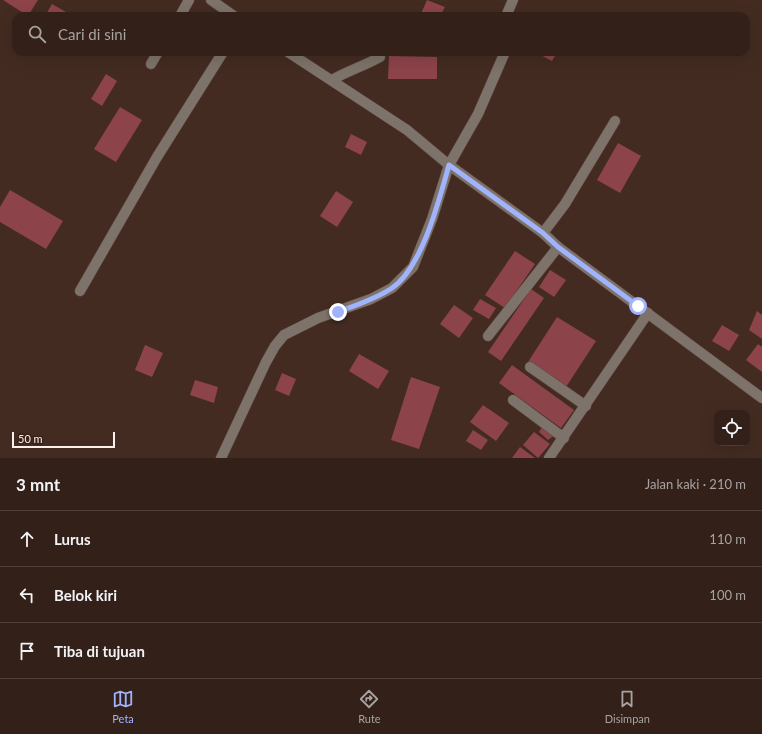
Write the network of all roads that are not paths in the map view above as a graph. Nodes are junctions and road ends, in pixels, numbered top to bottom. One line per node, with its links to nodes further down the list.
1 (189, 0): 4 (street)
2 (211, 0): 5 (street)
3 (513, 0): 6 (street)
4 (182, 12)
5 (228, 12)
6 (508, 12)
7 (156, 56): 12 (street)
8 (220, 56): 18 (street)
9 (294, 56): 13 (street)
10 (503, 56): 15 (street)
11 (380, 57): 13 (street)
12 (151, 64)
13 (332, 80): 15 (street)
14 (616, 121): 16 (street)
15 (449, 165): 16 (street); 26 (street)
16 (543, 233): 17 (street)
17 (558, 247): 19 (street); 20 (street)
18 (80, 292)
19 (648, 313): 22 (street); 24 (street)
20 (488, 336)
21 (530, 367): 24 (street)
22 (762, 398)
23 (513, 400): 25 (street)
24 (586, 406): 25 (street)
25 (564, 438): 27 (street)
26 (221, 458)
27 (549, 458)

